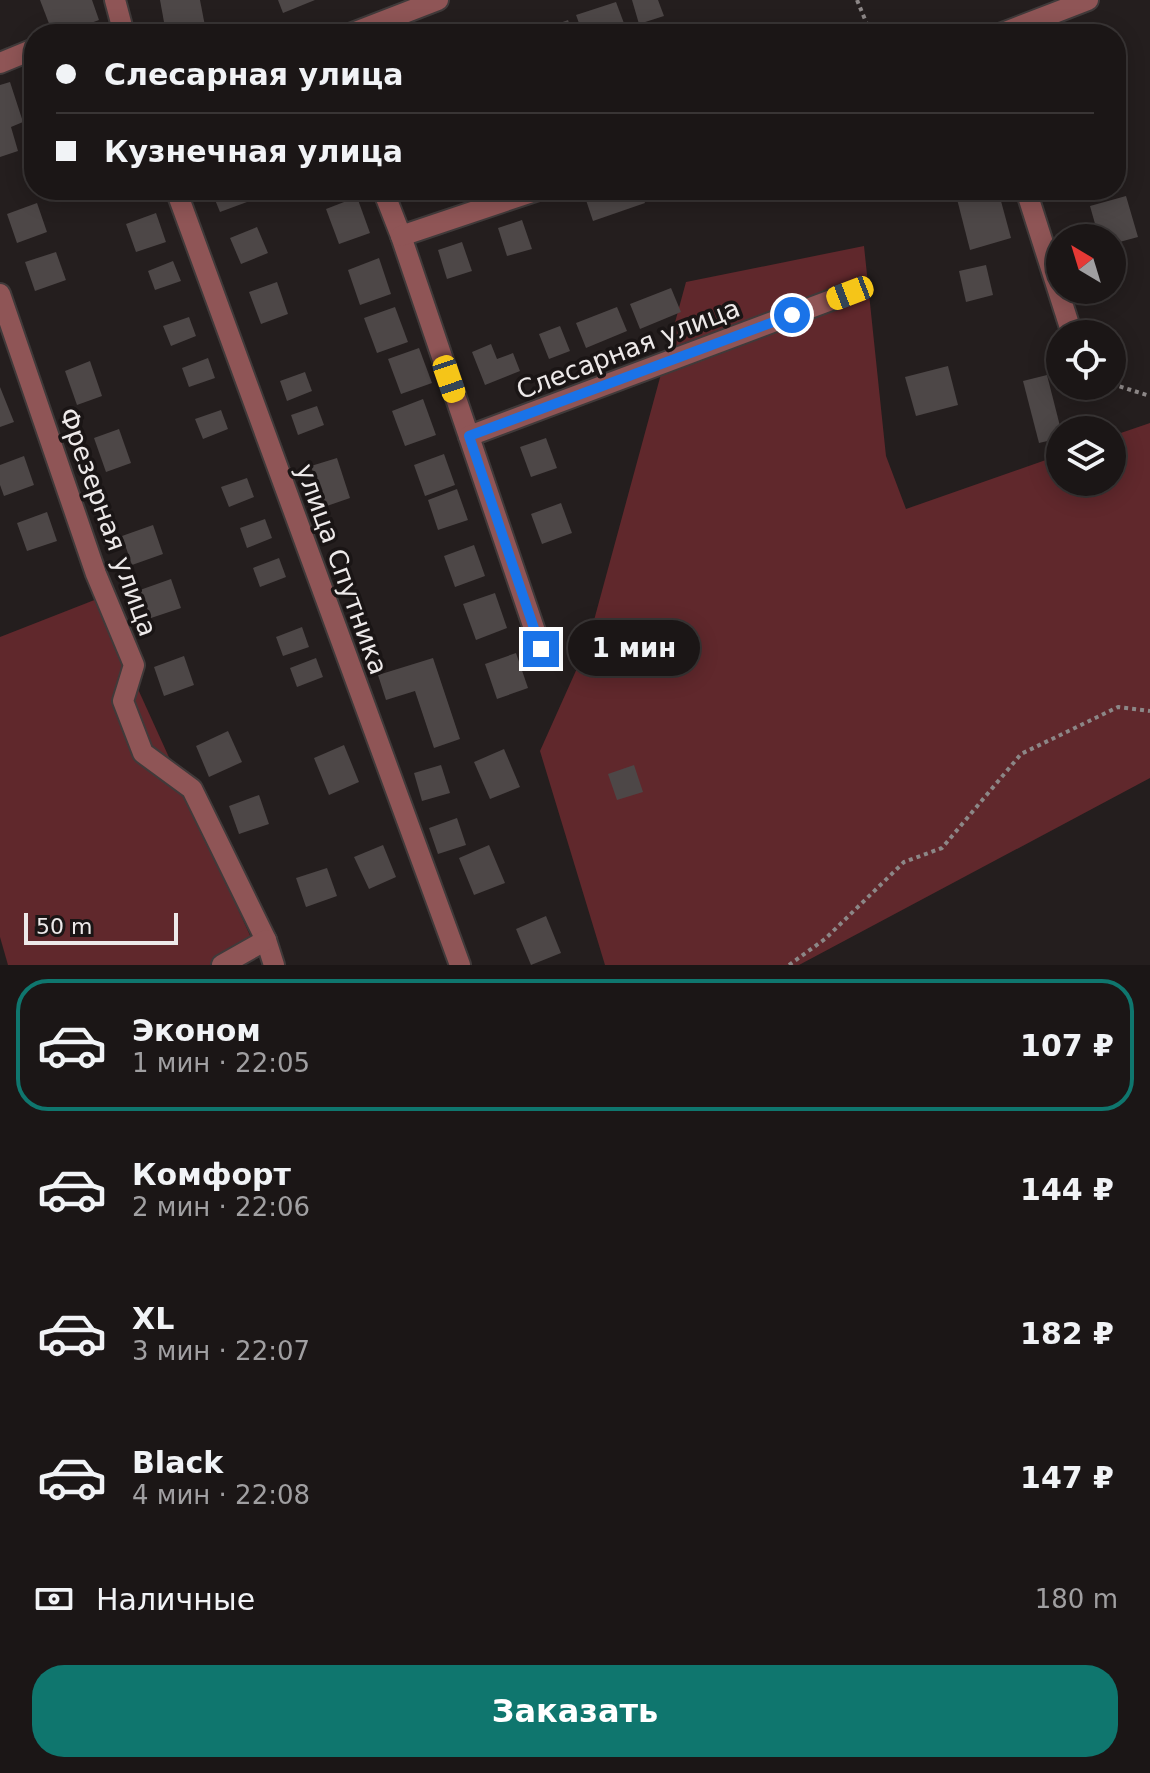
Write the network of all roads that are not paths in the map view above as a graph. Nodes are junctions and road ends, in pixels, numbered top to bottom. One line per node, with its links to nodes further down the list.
1 (115, 0): 4 (street)
2 (438, 0): 5 (street)
3 (1088, 0): 6 (street)
4 (121, 24)
5 (376, 24)
6 (1026, 24)
7 (24, 53): 8 (street)
8 (0, 63)
9 (180, 200): 22 (street, улица Спутника)
10 (387, 200): 13 (street)
11 (508, 200): 13 (street)
12 (1029, 200): 16 (street)
13 (401, 236): 17 (street)
14 (850, 293): 17 (street, Слесарная улица)
15 (0, 294): 19 (street, Фрезерная улица)
16 (1068, 320)
17 (469, 436): 18 (street)
18 (541, 649)
19 (266, 940): 20 (street); 21 (street, Фрезерная улица)
20 (222, 965)
21 (274, 965)
22 (460, 965)

